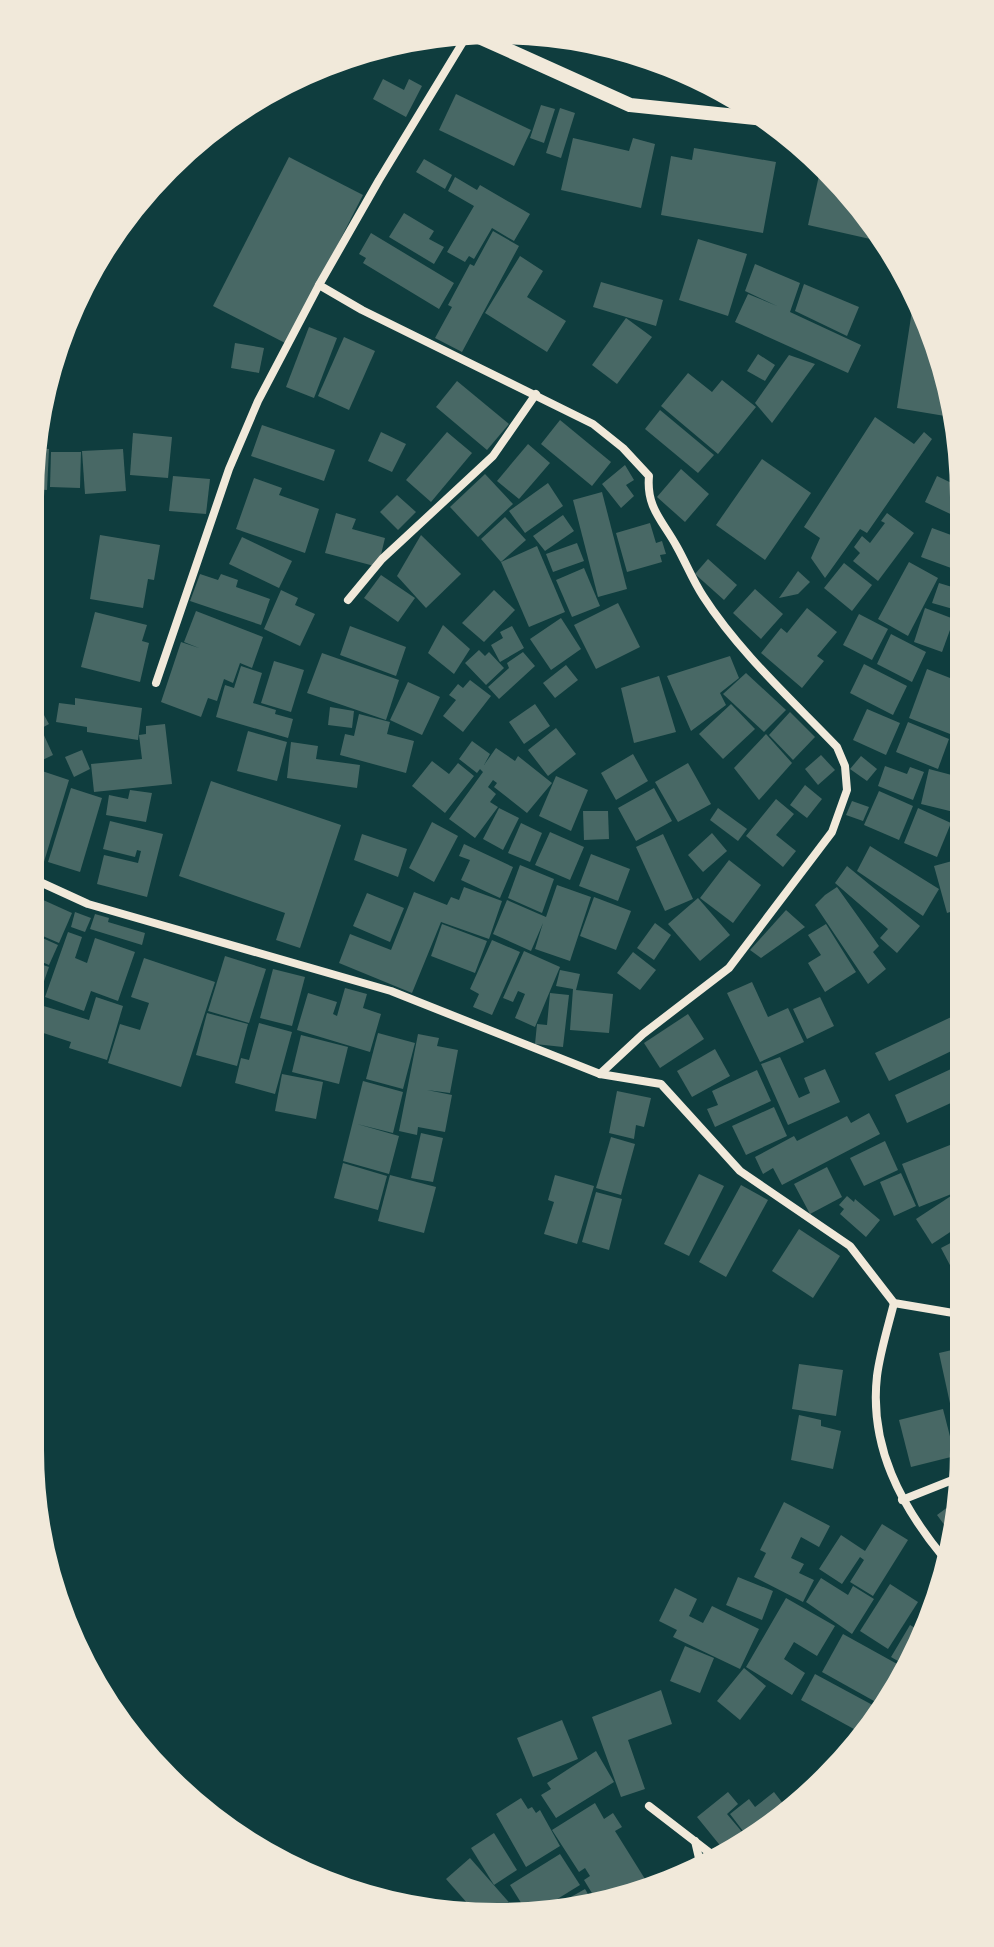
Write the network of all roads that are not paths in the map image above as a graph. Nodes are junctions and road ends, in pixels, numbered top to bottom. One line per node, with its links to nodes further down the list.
1 (491, 42): 3 (street)
2 (462, 44): 4 (street)
3 (747, 117)
4 (319, 285): 5 (street); 7 (street)
5 (536, 394): 6 (street); 9 (street)
6 (348, 600)
7 (156, 683)
8 (42, 883): 9 (street)
9 (600, 1074): 10 (street)
10 (894, 1303): 11 (street); 13 (street)
11 (952, 1313)
12 (951, 1481): 13 (street)
13 (902, 1500): 14 (street)
14 (940, 1552)
15 (649, 1806): 16 (street)
16 (694, 1840): 17 (street); 18 (street)
17 (709, 1852)
18 (699, 1858)

